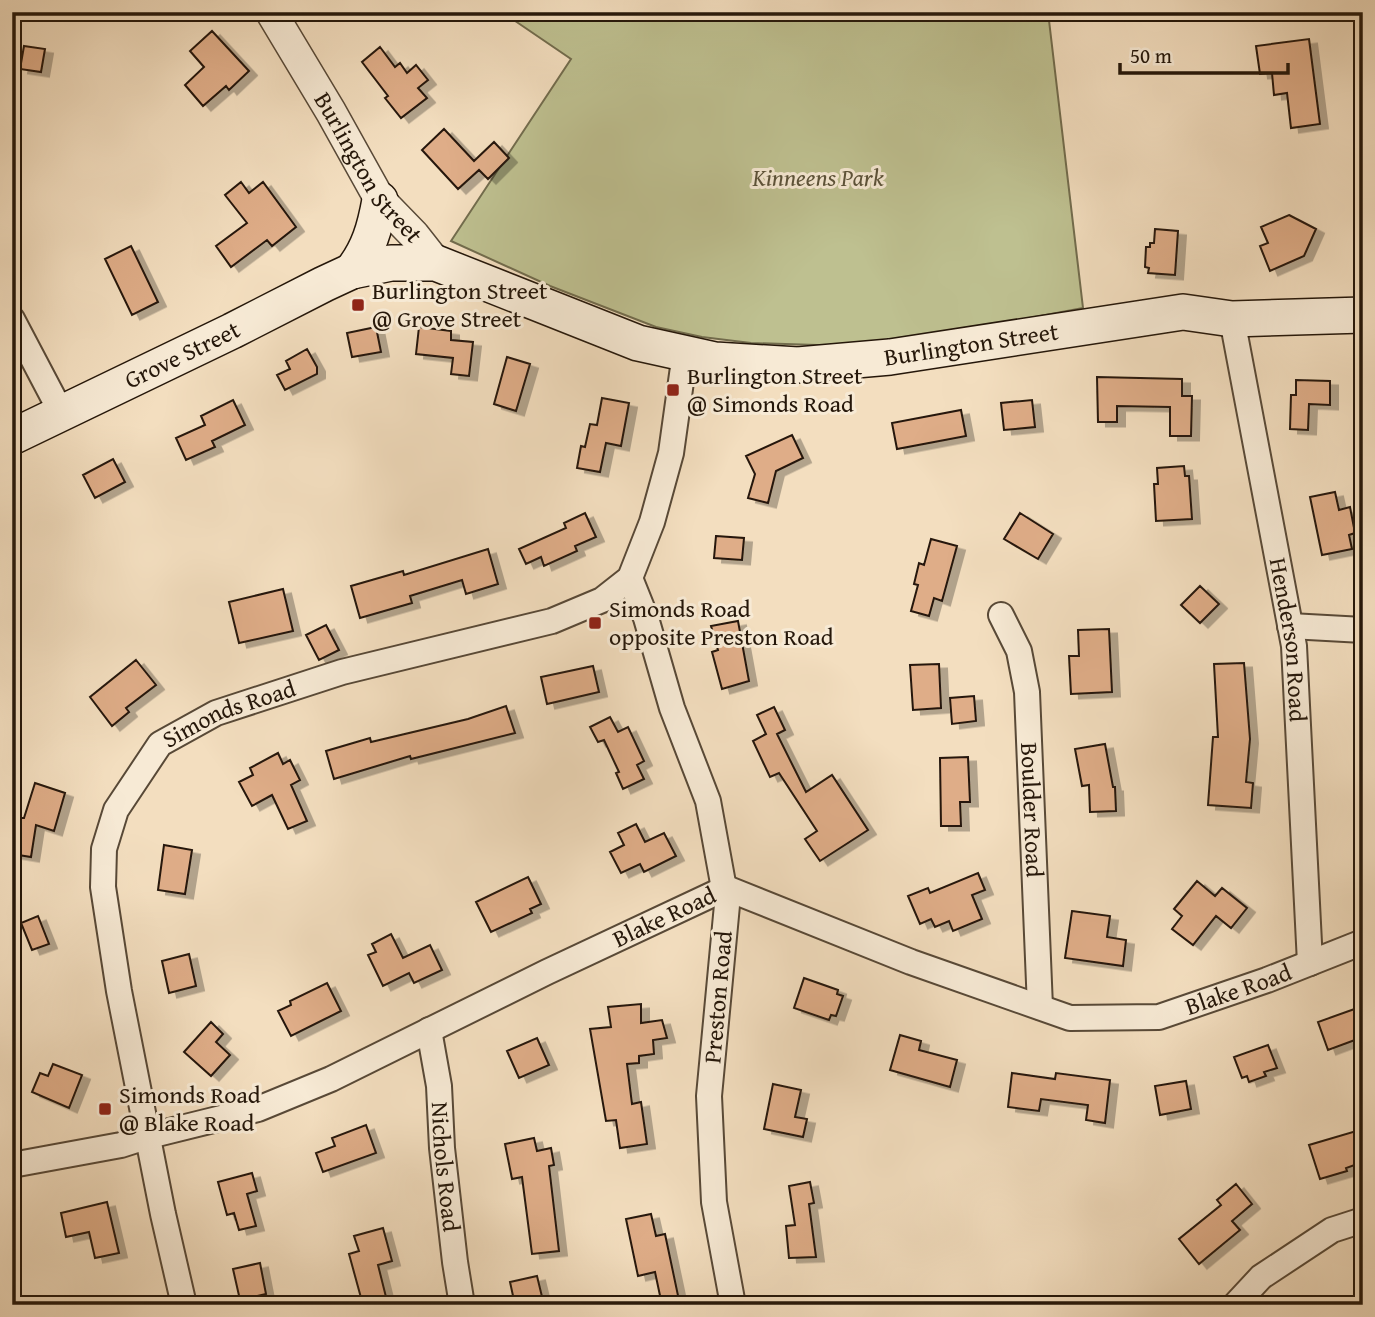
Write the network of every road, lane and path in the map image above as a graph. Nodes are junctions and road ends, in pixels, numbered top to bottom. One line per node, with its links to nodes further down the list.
1 (271, 12): 2 (street, Burlington Street)
2 (380, 200): 3 (street, Burlington Street); 4 (main road)
3 (436, 263): 4 (main road, Grove Street); 8 (main road, Burlington Street)
4 (352, 271): 9 (main road, Grove Street)
5 (1363, 315): 7 (main road, Burlington Street)
6 (12, 318): 9 (street)
7 (1232, 319): 8 (main road, Burlington Street); 13 (street, Henderson Road)
8 (685, 353): 11 (street)
9 (62, 414): 10 (main road, Grove Street)
10 (12, 437)
11 (630, 578): 15 (street, Preston Road); 20 (street, Simonds Road)
12 (1000, 615): 18 (street, Boulder Road)
13 (1290, 626): 14 (street); 17 (street, Henderson Road)
14 (1363, 630)
15 (726, 888): 18 (street, Blake Road); 19 (street, Blake Road); 25 (street, Preston Road)
16 (1363, 942): 17 (street, Blake Road)
17 (1310, 963): 18 (street, Blake Road)
18 (1040, 1007)
19 (429, 1030): 20 (street, Blake Road); 24 (street, Nichols Road)
20 (149, 1136): 21 (street, Blake Road); 23 (street, Simonds Road)
21 (12, 1165)
22 (1363, 1220): 26 (street)
23 (184, 1305)
24 (462, 1305)
25 (733, 1305)
26 (1235, 1305)

